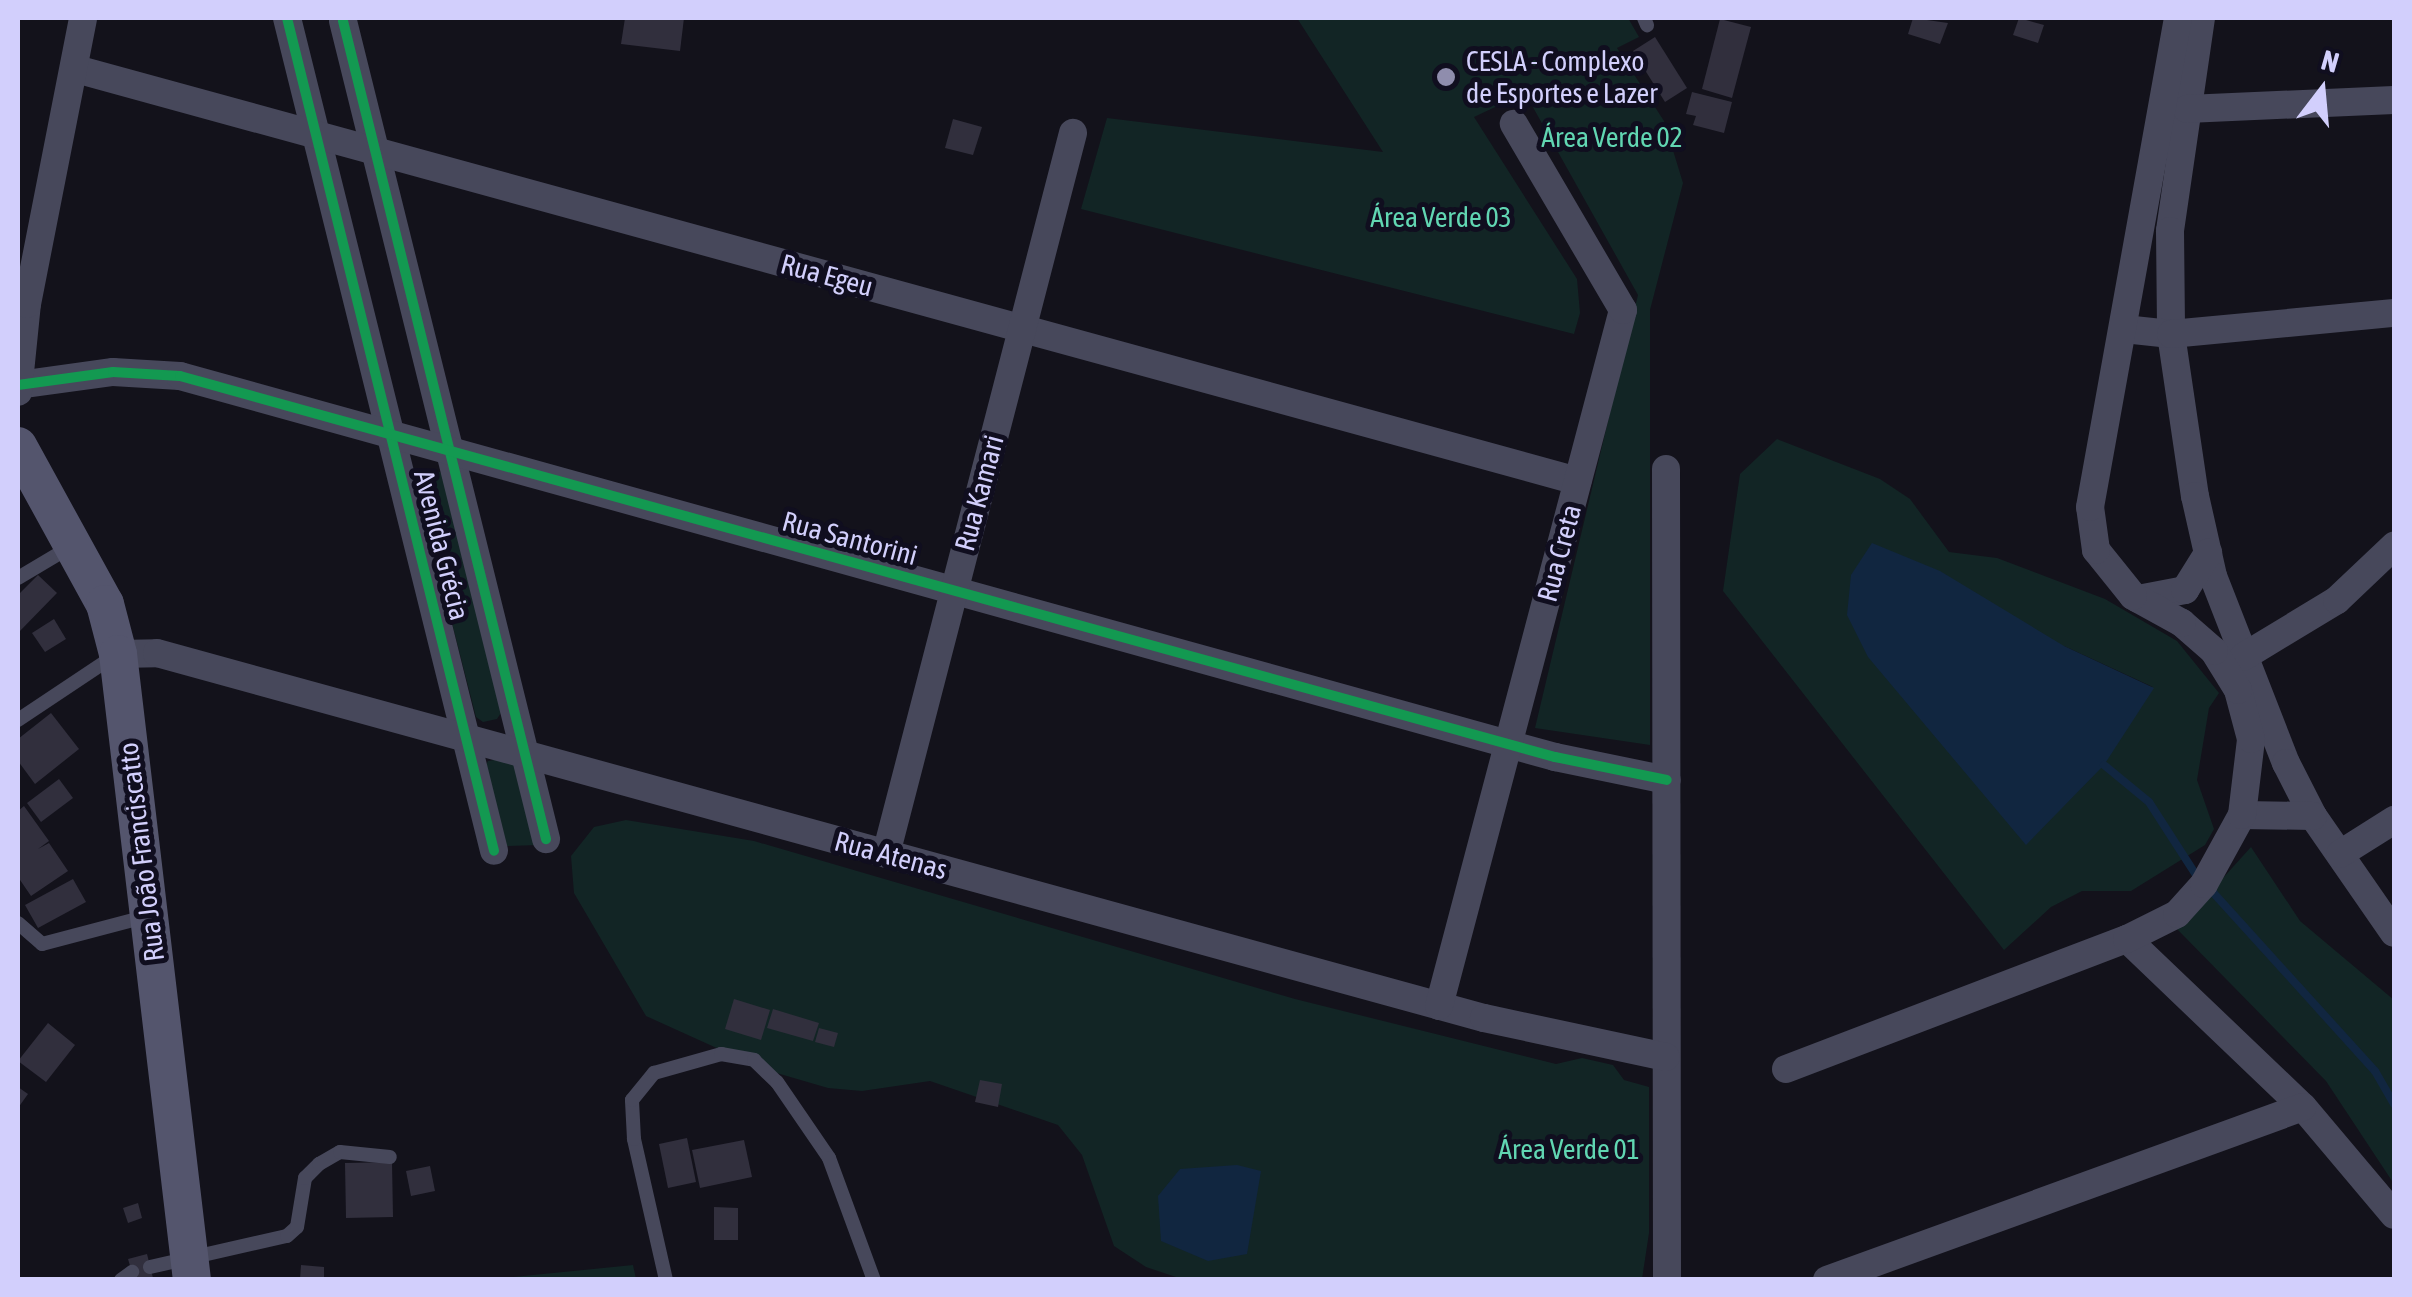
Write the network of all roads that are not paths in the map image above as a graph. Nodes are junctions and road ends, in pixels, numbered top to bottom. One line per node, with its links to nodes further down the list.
1 (84, 18): 6 (street)
2 (287, 18): 11 (street, Avenida Grécia)
3 (2178, 18): 15 (street)
4 (2202, 18): 8 (street)
5 (343, 21): 12 (street, Avenida Grécia)
6 (76, 69): 11 (street, Rua Egeu); 17 (street)
7 (2394, 100): 8 (street)
8 (2188, 109): 16 (street)
9 (1514, 124): 22 (street, Rua Creta)
10 (1073, 133): 14 (street, Rua Kamari)
11 (318, 136): 12 (street, Rua Egeu); 18 (street, Avenida Grécia)
12 (375, 151): 14 (street, Rua Egeu); 20 (street, Avenida Grécia)
13 (2394, 313): 16 (street)
14 (1022, 329): 22 (street, Rua Egeu); 27 (street, Rua Kamari)
15 (2124, 329): 16 (street); 28 (street)
16 (2171, 334): 25 (street)
17 (18, 388): 18 (street, Rua Santorini)
18 (391, 434): 20 (street, Rua Santorini); 32 (street, Avenida Grécia)
19 (18, 446): 23 (street, Rua João Franciscatto)
20 (452, 452): 27 (street, Rua Santorini); 34 (street, Avenida Grécia)
21 (1666, 469): 35 (street)
22 (1578, 481): 33 (street, Rua Creta)
23 (76, 545): 26 (lane); 29 (street, Rua João Franciscatto)
24 (2394, 546): 30 (street)
25 (2208, 553): 28 (street); 30 (street)
26 (18, 578)
27 (954, 590): 33 (street, Rua Santorini); 41 (street, Rua Kamari)
28 (2138, 599): 36 (street)
29 (118, 654): 31 (lane); 32 (street, Rua Atenas); 43 (street, Rua João Franciscatto)
30 (2243, 657): 37 (street)
31 (18, 720)
32 (466, 738): 34 (street, Rua Atenas); 40 (street, Avenida Grécia)
33 (1508, 744): 35 (street, Rua Santorini); 49 (street, Rua Creta)
34 (525, 754): 39 (street, Avenida Grécia); 41 (street, Rua Atenas)
35 (1667, 780): 50 (street)
36 (2242, 816): 37 (street); 44 (street)
37 (2313, 816): 42 (street)
38 (2394, 820): 42 (street)
39 (546, 840)
40 (494, 851)
41 (886, 854): 49 (street, Rua Atenas)
42 (2340, 854): 46 (street)
43 (148, 916): 45 (lane); 56 (street, Rua João Franciscatto)
44 (2172, 916): 47 (street); 48 (street)
45 (18, 923)
46 (2394, 933)
47 (2127, 939): 48 (street); 51 (street)
48 (2165, 972): 52 (street)
49 (1439, 1006): 50 (street, Rua Atenas)
50 (1666, 1057): 59 (street)
51 (1786, 1068)
52 (2302, 1107): 54 (street); 60 (street)
53 (390, 1157): 56 (lane)
54 (2394, 1216)
55 (150, 1267): 56 (lane)
56 (190, 1268)
57 (666, 1280): 58 (lane)
58 (874, 1280)
59 (1667, 1280)
60 (1827, 1280)

